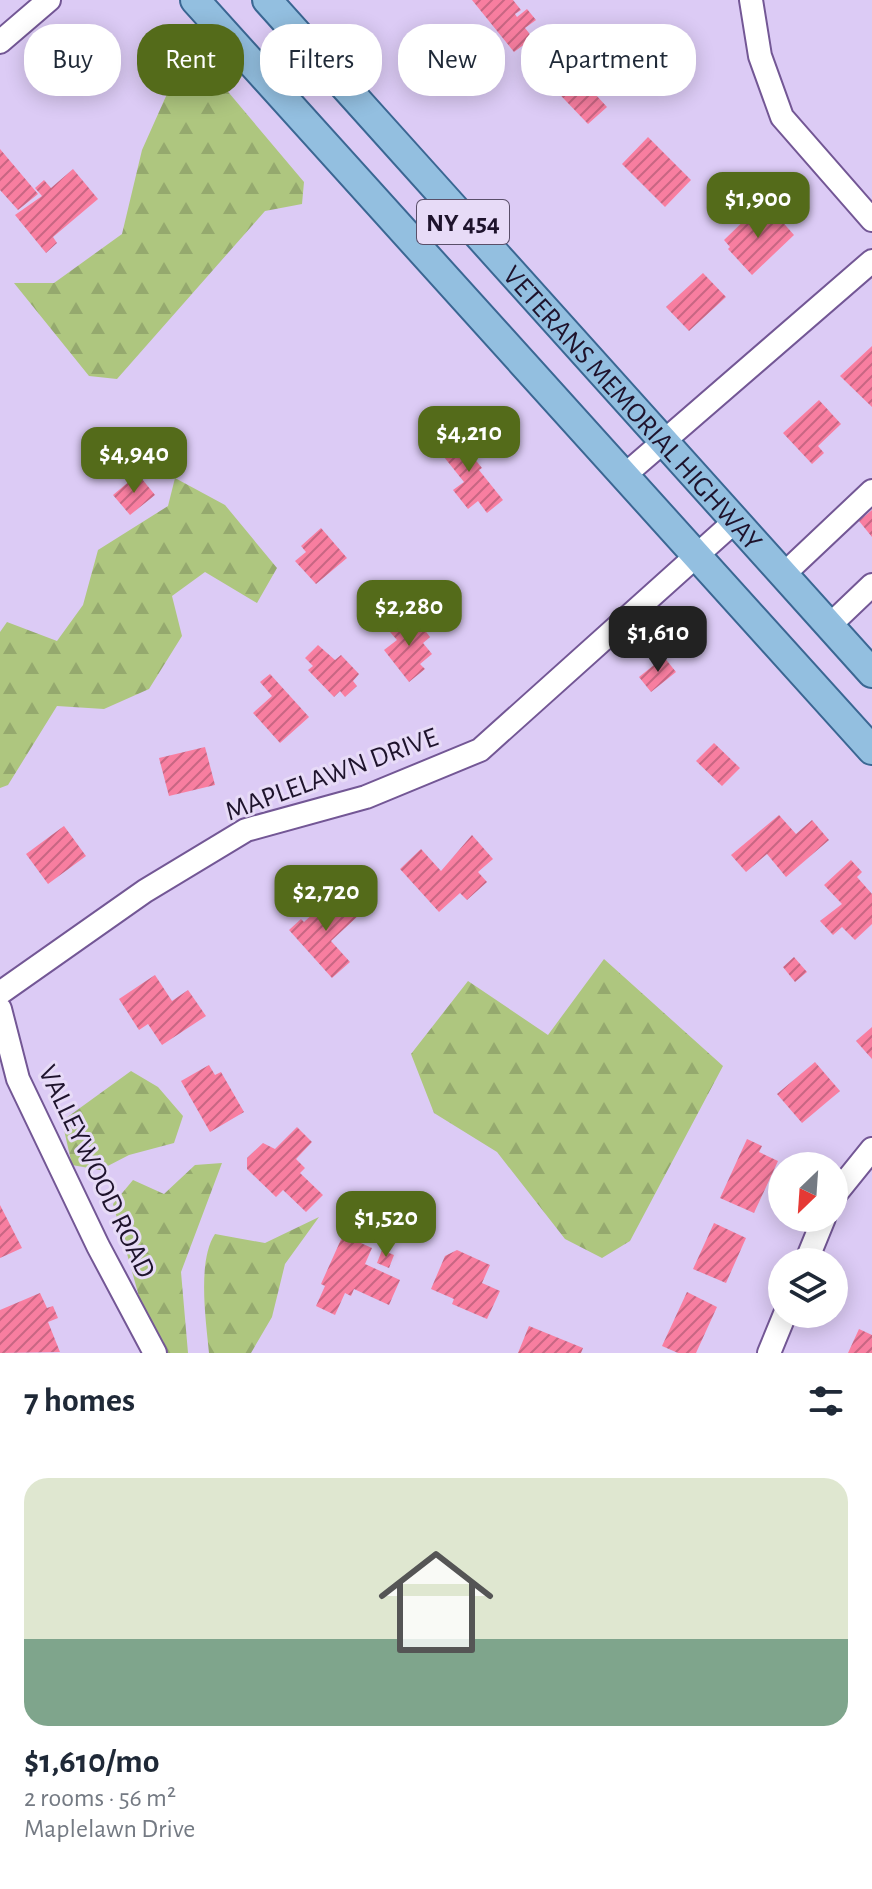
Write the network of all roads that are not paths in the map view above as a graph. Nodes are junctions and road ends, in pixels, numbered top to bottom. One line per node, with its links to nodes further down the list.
1 (49, 0): 5 (street)
2 (195, 0): 9 (main road, VETERANS MEMORIAL HIGHWAY / NY 454)
3 (267, 0): 8 (main road, VETERANS MEMORIAL HIGHWAY / NY 454)
4 (751, 0): 6 (street)
5 (0, 42)
6 (872, 220)
7 (872, 261): 8 (street)
8 (661, 442): 9 (street); 11 (main road, VETERANS MEMORIAL HIGHWAY / NY 454)
9 (626, 474): 12 (main road, VETERANS MEMORIAL HIGHWAY / NY 454)
10 (872, 491): 13 (street)
11 (734, 522): 12 (street, MAPLELAWN DRIVE); 13 (main road, VETERANS MEMORIAL HIGHWAY / NY 454)
12 (698, 556): 17 (main road, VETERANS MEMORIAL HIGHWAY / NY 454); 18 (street, MAPLELAWN DRIVE)
13 (783, 575): 15 (main road, VETERANS MEMORIAL HIGHWAY / NY 454)
14 (872, 585): 15 (street)
15 (829, 626): 16 (main road, VETERANS MEMORIAL HIGHWAY / NY 454)
16 (872, 673)
17 (872, 750)
18 (0, 993)
19 (0, 1009): 23 (street, VALLEYWOOD ROAD)
20 (872, 1149): 21 (street)
21 (848, 1179)
22 (779, 1328): 24 (street)
23 (155, 1353)
24 (769, 1353)

